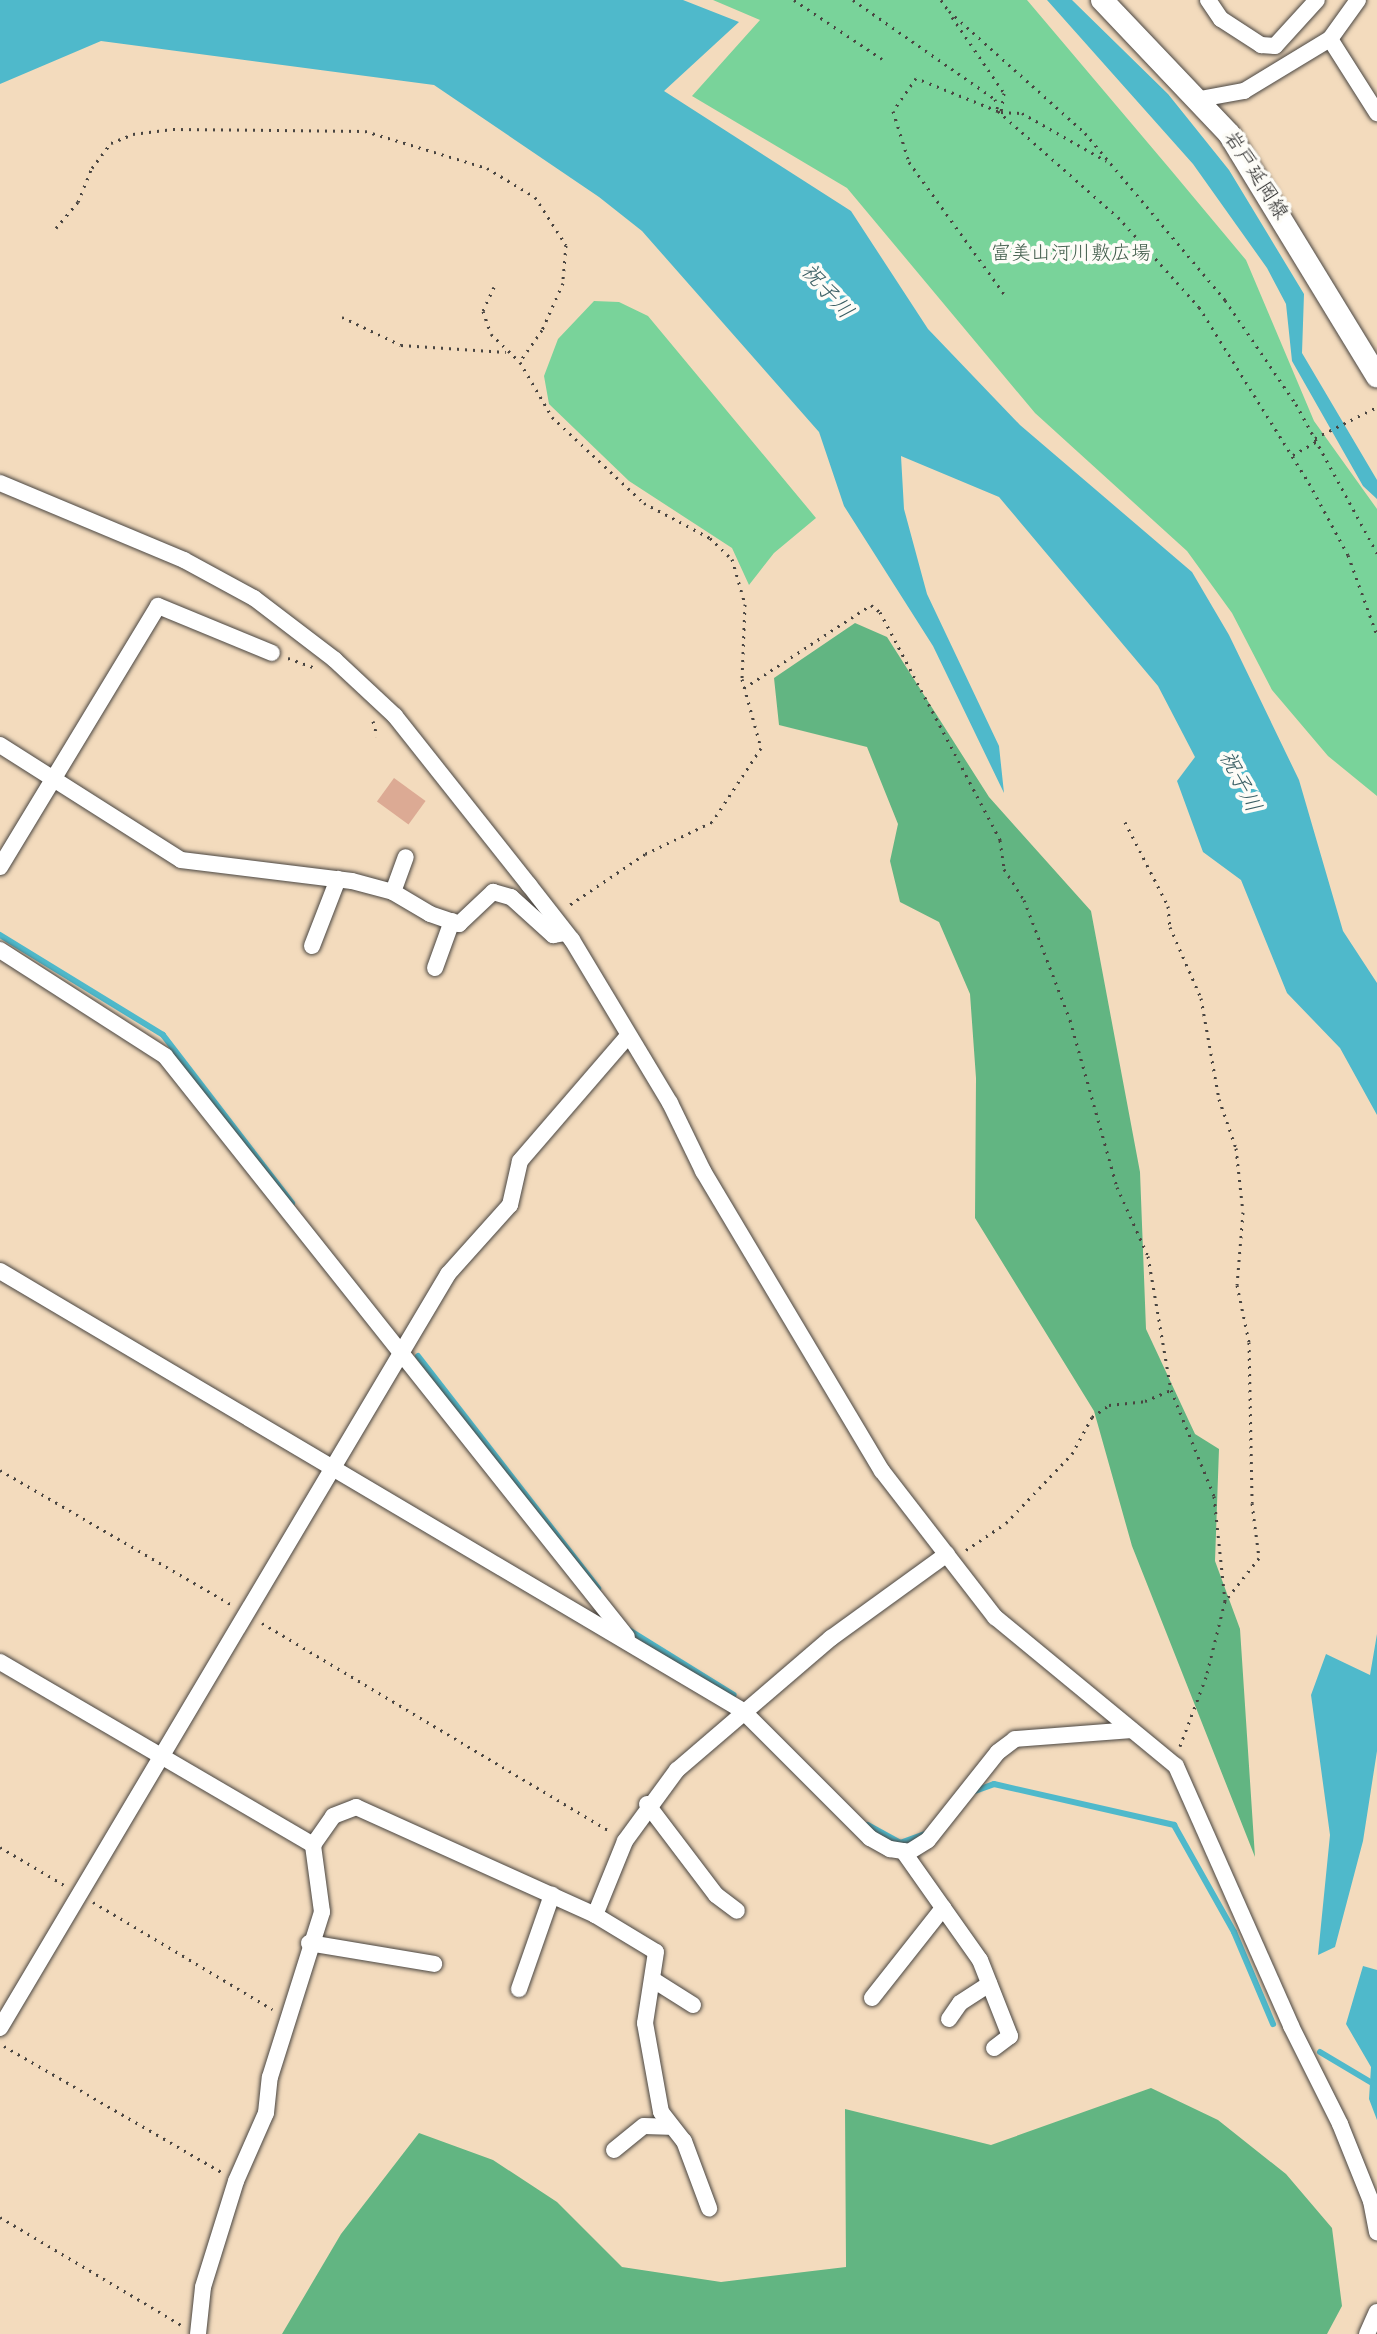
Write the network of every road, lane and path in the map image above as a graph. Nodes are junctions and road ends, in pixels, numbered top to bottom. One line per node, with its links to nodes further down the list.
1 (794, 0): 10 (path)
2 (853, 0): 12 (path)
3 (941, 0): 8 (path)
4 (1102, 0): 11 (main road, 岩戸延岡線)
5 (1208, 0): 7 (street)
6 (1358, 0): 9 (street)
7 (1315, 1)
8 (949, 11): 12 (path); 14 (path)
9 (1330, 39): 11 (street); 13 (street)
10 (882, 59)
11 (1200, 99): 20 (main road, 岩戸延岡線)
12 (1000, 111): 14 (path); 17 (path); 25 (path)
13 (1377, 113)
14 (1109, 163): 24 (path)
15 (56, 228): 21 (path)
16 (494, 287): 19 (path)
17 (1005, 295)
18 (342, 317): 19 (path)
19 (506, 352): 21 (path)
20 (1372, 353): 22 (main road, 岩戸延岡線)
21 (520, 362): 30 (path)
22 (1377, 376)
23 (1377, 407): 24 (path)
24 (1316, 440): 25 (path); 27 (path)
25 (1293, 455): 28 (path)
26 (0, 483): 38 (street)
27 (1377, 553)
28 (1377, 635)
29 (272, 653): 32 (street)
30 (744, 688): 38 (path); 47 (path)
31 (0, 745): 32 (street)
32 (55, 779): 35 (street); 36 (street)
33 (1125, 822): 51 (path)
34 (406, 857): 37 (street)
35 (0, 867)
36 (338, 879): 37 (street); 41 (street)
37 (393, 892): 39 (street)
38 (552, 917): 40 (street)
39 (452, 921): 40 (street); 43 (street)
40 (566, 933): 44 (street)
41 (312, 946)
42 (0, 950): 46 (street)
43 (435, 968)
44 (628, 1036): 46 (street); 50 (street)
45 (0, 1271): 48 (street)
46 (402, 1354): 48 (street); 53 (street)
47 (1171, 1390): 50 (path); 51 (path)
48 (335, 1469): 52 (street); 53 (street)
49 (0, 1470): 52 (path)
50 (950, 1557): 55 (street); 56 (street)
51 (1225, 1601): 58 (path)
52 (246, 1613): 57 (street); 60 (path)
53 (632, 1644): 55 (street)
54 (0, 1662): 57 (street)
55 (743, 1711): 59 (street); 63 (street)
56 (1131, 1730): 58 (street); 63 (street)
57 (163, 1757): 61 (street); 64 (street)
58 (1176, 1766): 86 (street)
59 (647, 1804): 60 (street); 67 (street)
60 (625, 1841): 68 (street)
61 (313, 1845): 65 (street); 69 (street)
62 (0, 1847): 64 (path)
63 (903, 1851): 66 (street)
64 (81, 1895): 76 (path); 78 (street)
65 (552, 1895): 68 (street); 73 (street)
66 (943, 1908): 72 (street); 74 (street)
67 (737, 1911)
68 (595, 1915): 71 (street)
69 (309, 1943): 70 (street); 76 (street)
70 (434, 1964)
71 (655, 1981): 75 (street); 81 (street)
72 (989, 1984): 77 (street); 80 (street)
73 (519, 1989)
74 (872, 1998)
75 (693, 2005)
76 (287, 2018): 83 (street)
77 (949, 2019)
78 (0, 2028)
79 (0, 2044): 83 (path)
80 (994, 2048)
81 (668, 2127): 82 (street); 84 (street)
82 (614, 2150)
83 (236, 2181): 88 (street)
84 (709, 2208)
85 (0, 2217): 88 (path)
86 (1377, 2232)
87 (1377, 2312): 89 (street)
88 (197, 2334)
89 (1367, 2334)

